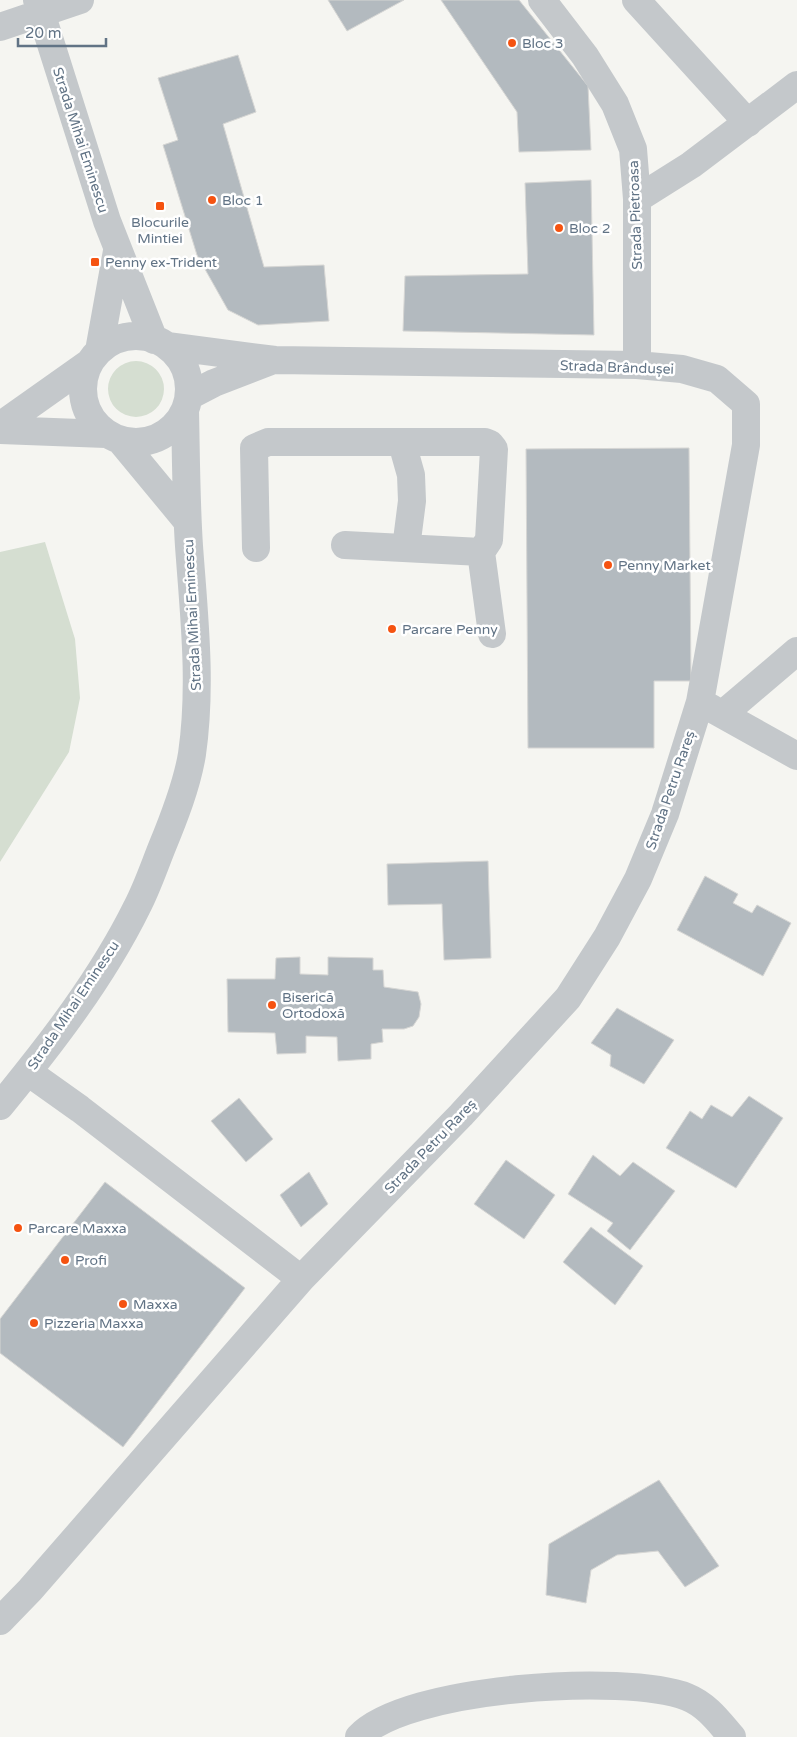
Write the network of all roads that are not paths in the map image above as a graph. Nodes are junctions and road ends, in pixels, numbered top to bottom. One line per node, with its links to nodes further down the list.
1 (80, 0): 4 (street)
2 (542, 0): 8 (street, Strada Pietroasa)
3 (636, 0): 7 (street)
4 (39, 7): 5 (street); 9 (street, Strada Mihai Eminescu)
5 (0, 27)
6 (797, 85): 7 (street)
7 (748, 123): 8 (street)
8 (637, 199): 13 (street, Strada Pietroasa)
9 (118, 251): 10 (street, Strada Mihai Eminescu); 11 (street, Strada Mihai Eminescu)
10 (161, 343): 11 (street); 12 (street, Strada Brândușei); 14 (street)
11 (94, 357): 15 (street); 17 (street)
12 (275, 360): 13 (street, Strada Brândușei); 14 (street, Strada Brândușei)
13 (637, 365): 26 (street, Strada Brândușei)
14 (187, 403): 17 (street); 19 (street, Strada Mihai Eminescu)
15 (0, 426)
16 (0, 430): 17 (street)
17 (113, 437): 19 (street, Strada Mihai Eminescu)
18 (402, 443): 21 (street); 22 (street); 23 (street)
19 (187, 521): 28 (street, Strada Mihai Eminescu)
20 (345, 545): 22 (street)
21 (256, 548)
22 (406, 548): 23 (street)
23 (482, 552): 24 (street)
24 (492, 634)
25 (797, 651): 26 (street)
26 (711, 708): 27 (street); 30 (street, Strada Petru Rareș)
27 (795, 752)
28 (28, 1072): 29 (street, Strada Mihai Eminescu); 30 (street)
29 (0, 1106)
30 (301, 1279): 31 (street, Strada Petru Rareș)
31 (0, 1621)
32 (359, 1737): 33 (street)
33 (732, 1737)

